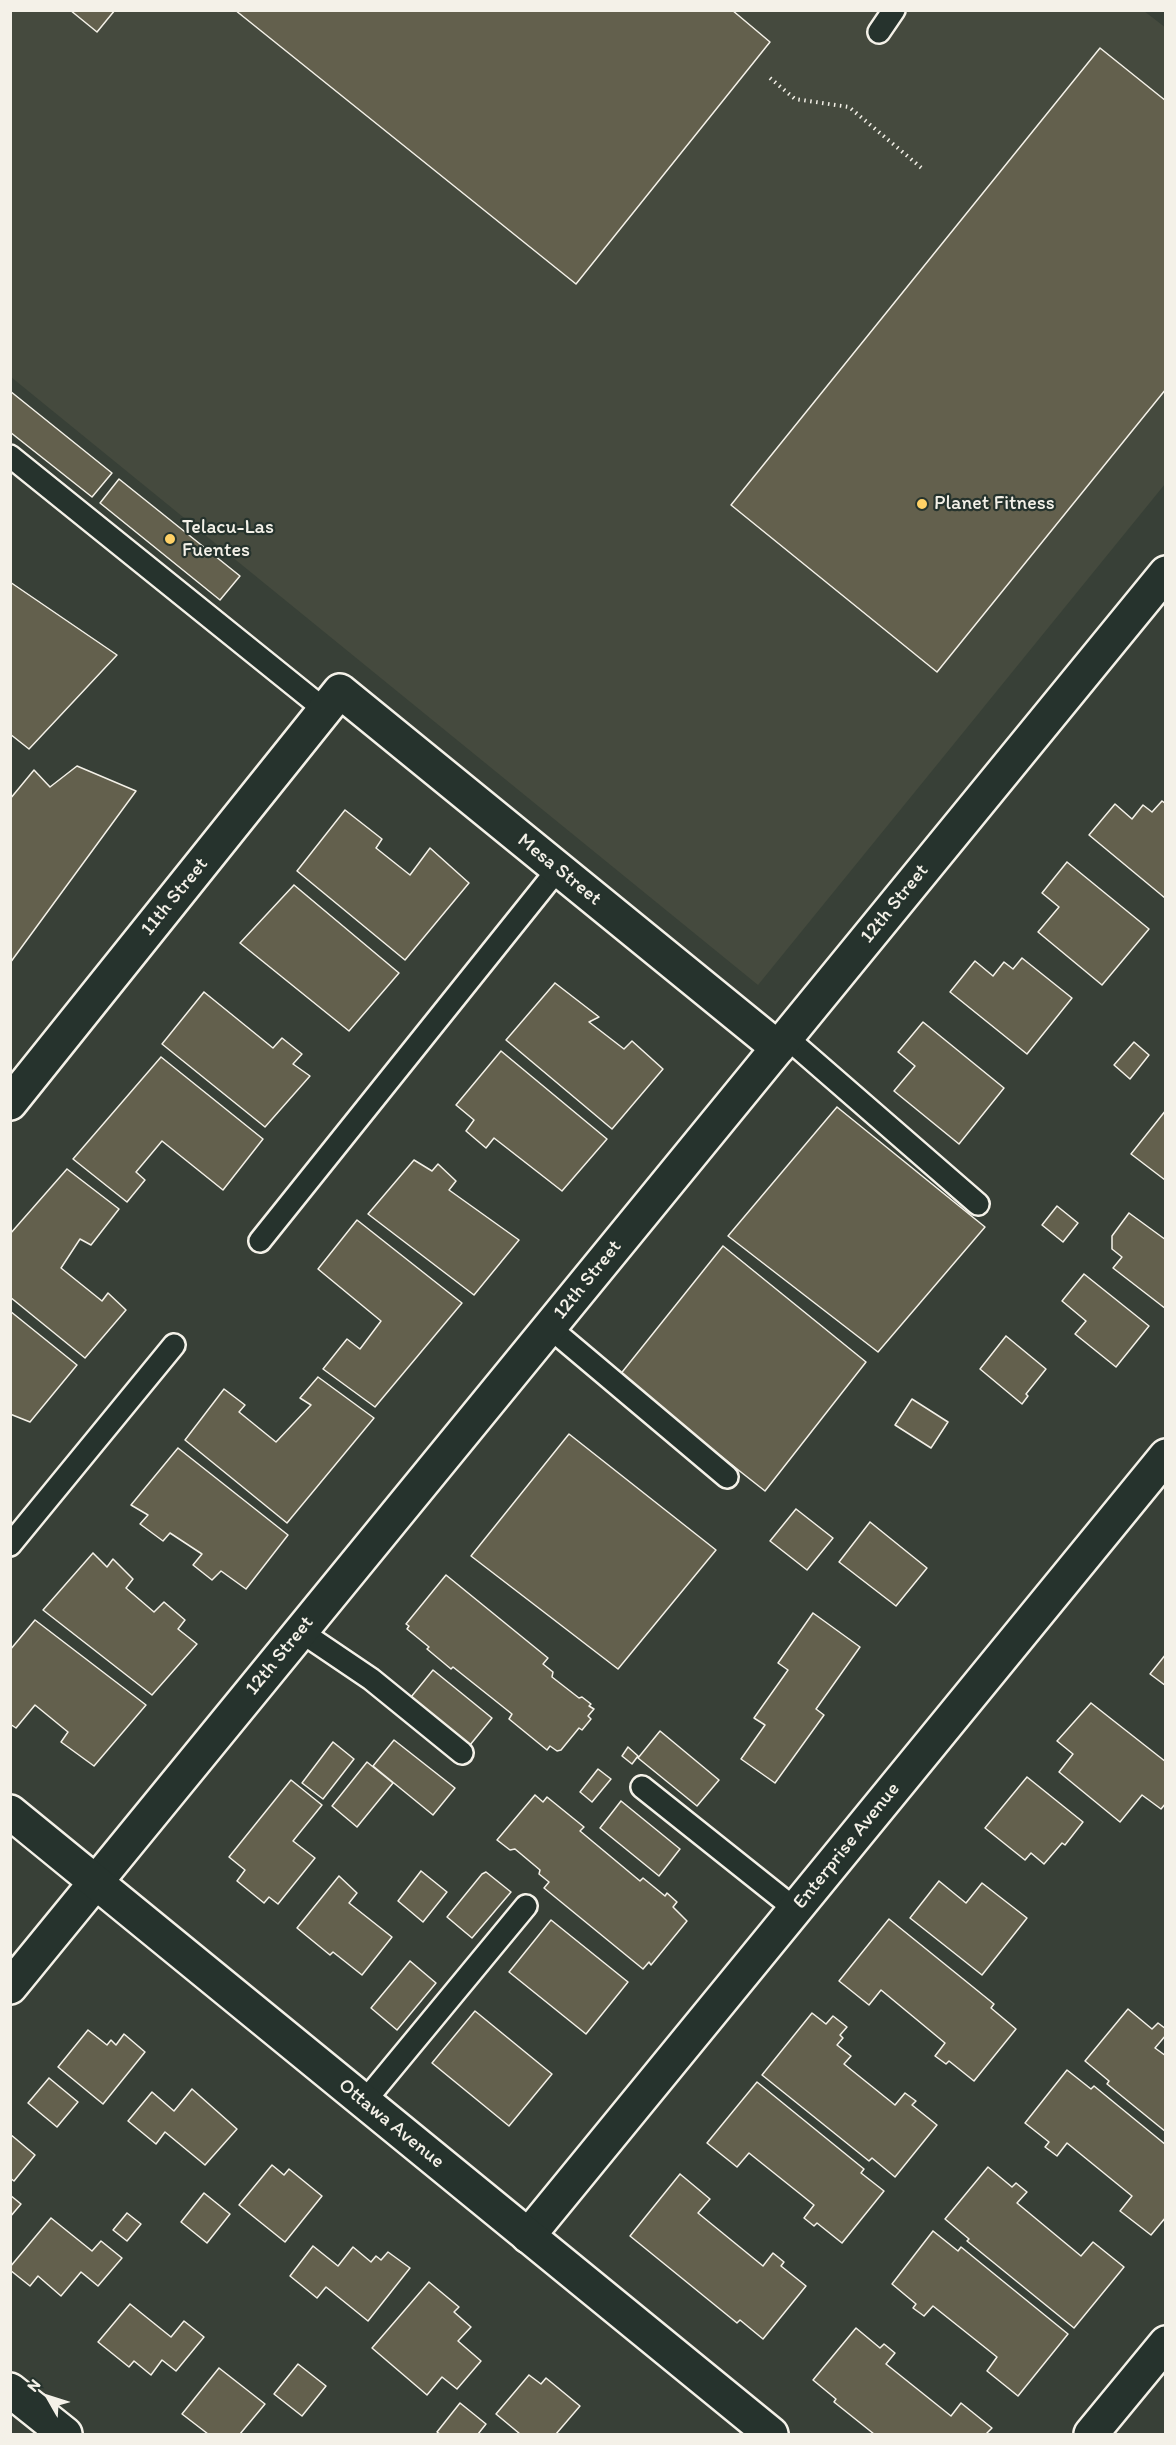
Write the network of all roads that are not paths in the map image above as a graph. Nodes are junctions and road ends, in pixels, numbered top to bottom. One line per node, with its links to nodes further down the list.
1 (894, 10): 2 (lane)
2 (879, 32)
3 (10, 456): 5 (lane)
4 (1166, 573): 7 (street, 12th Street)
5 (333, 700): 6 (street, Mesa Street); 8 (street, 11th Street)
6 (558, 869): 7 (street, Mesa Street); 10 (lane)
7 (782, 1042): 9 (lane); 11 (street, 12th Street)
8 (10, 1103)
9 (978, 1204)
10 (260, 1240)
11 (549, 1327): 14 (lane); 16 (street, 12th Street)
12 (174, 1345): 15 (lane)
13 (1166, 1456): 22 (street, Enterprise Avenue)
14 (727, 1477)
15 (10, 1545)
16 (300, 1631): 17 (lane); 20 (street, 12th Street)
17 (462, 1753)
18 (642, 1787): 22 (lane)
19 (10, 1812): 20 (street, Ottawa Avenue)
20 (95, 1882): 23 (street, 12th Street); 24 (street, Ottawa Avenue)
21 (526, 1906): 24 (lane)
22 (795, 1909): 25 (street, Enterprise Avenue)
23 (10, 1987)
24 (364, 2103): 25 (street, Ottawa Avenue)
25 (528, 2236): 29 (street, Ottawa Avenue)
26 (1166, 2343): 30 (street)
27 (10, 2390): 28 (street)
28 (65, 2434)
29 (771, 2434)
30 (1091, 2434)

